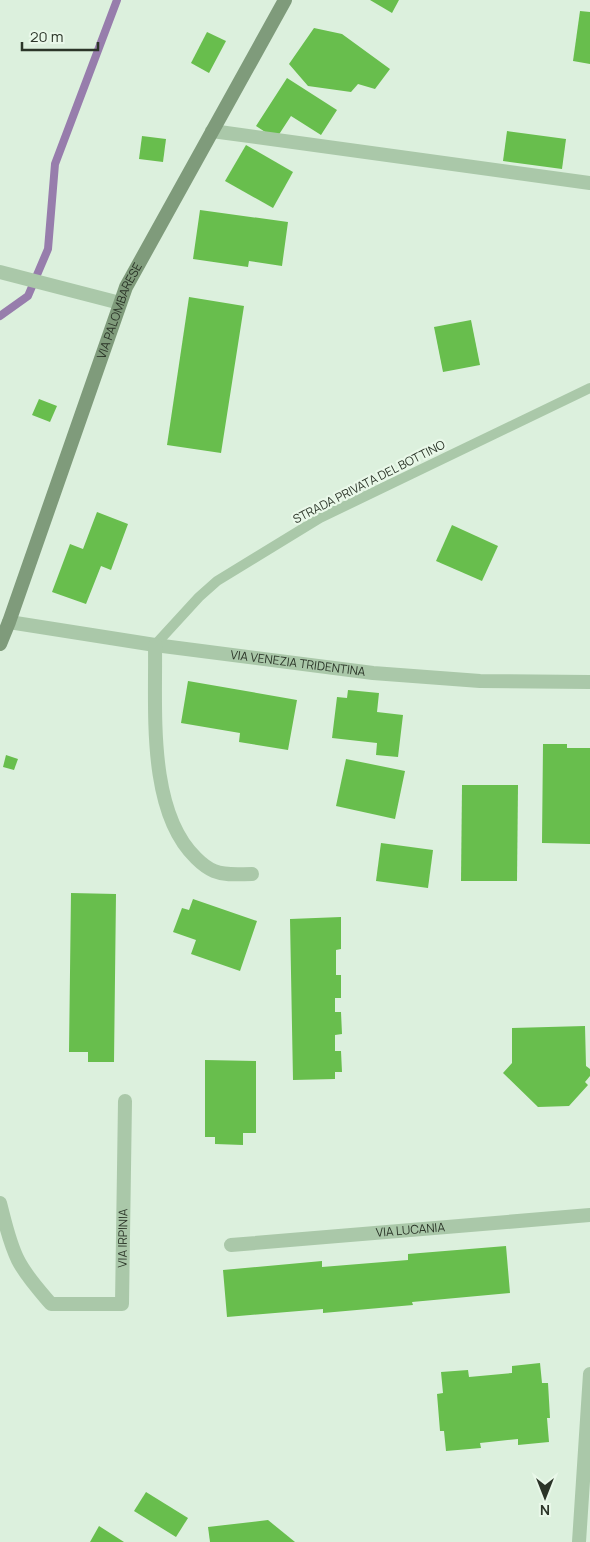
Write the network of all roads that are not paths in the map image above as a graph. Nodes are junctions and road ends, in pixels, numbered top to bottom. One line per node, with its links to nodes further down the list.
1 (285, 0): 2 (main road, VIA PALOMBARESE)
2 (212, 131): 3 (street); 5 (main road, VIA PALOMBARESE)
3 (590, 183)
4 (0, 272): 5 (street)
5 (120, 303): 7 (main road, VIA PALOMBARESE)
6 (590, 388): 9 (lane, STRADA PRIVATA DEL BOTTINO)
7 (9, 622): 8 (main road, VIA PALOMBARESE); 9 (street, VIA VENEZIA TRIDENTINA)
8 (0, 644)
9 (155, 645): 10 (street, VIA VENEZIA TRIDENTINA); 11 (street)
10 (590, 682)
11 (252, 874)
12 (125, 1100): 13 (street, VIA IRPINIA)
13 (0, 1203)
14 (590, 1215): 15 (street, VIA LUCANIA)
15 (231, 1245)
16 (590, 1374): 17 (street)
17 (579, 1542)

